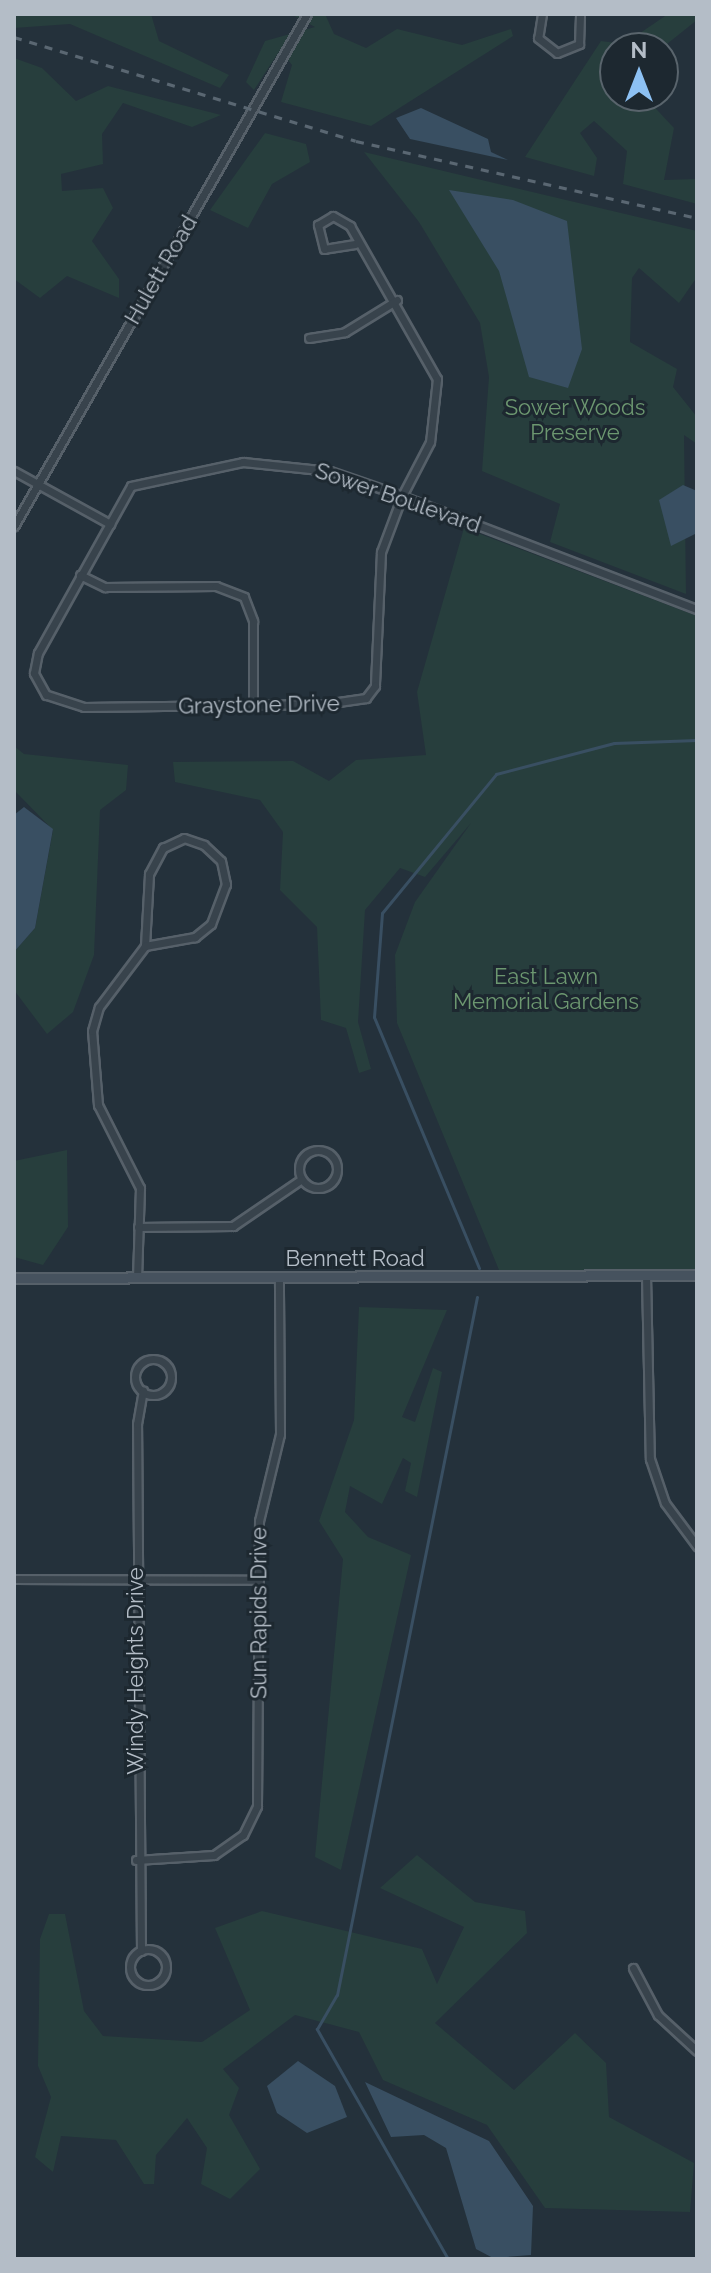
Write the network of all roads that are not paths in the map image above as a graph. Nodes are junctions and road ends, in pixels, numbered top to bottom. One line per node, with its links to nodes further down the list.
1 (307, 14): 8 (street, Hulett Road)
2 (542, 14): 3 (street)
3 (580, 14)
4 (355, 244): 4 (street, Graystone Drive); 5 (street, Graystone Drive)
5 (397, 300): 6 (street); 9 (street, Graystone Drive)
6 (309, 338)
7 (14, 471): 8 (street)
8 (39, 484): 10 (street); 11 (street, Hulett Road)
9 (402, 496): 10 (street, Sower Boulevard); 13 (street, Sower Boulevard); 14 (street, Graystone Drive)
10 (110, 524): 12 (street, Graystone Drive)
11 (14, 526)
12 (80, 575): 14 (street); 14 (street, Graystone Drive)
13 (697, 609)
14 (253, 705)
15 (145, 946): 15 (street); 17 (street)
16 (302, 1179): 16 (street); 17 (street)
17 (138, 1227): 22 (street)
18 (646, 1275): 19 (street, Bennett Road); 20 (street, Bennett Road); 24 (street)
19 (697, 1275)
20 (279, 1277): 22 (street, Bennett Road); 27 (street, Sun Rapids Drive)
21 (14, 1278): 22 (street, Bennett Road)
22 (137, 1278)
23 (143, 1391): 23 (street, Windy Heights Drive); 26 (street, Windy Heights Drive)
24 (697, 1546)
25 (14, 1579): 26 (street)
26 (137, 1579): 27 (street); 28 (street, Windy Heights Drive)
27 (259, 1580): 28 (street, Sun Rapids Drive)
28 (136, 1860): 29 (street, Windy Heights Drive)
29 (141, 1951): 29 (street, Windy Heights Drive)
30 (633, 1968): 31 (street)
31 (697, 2051)

